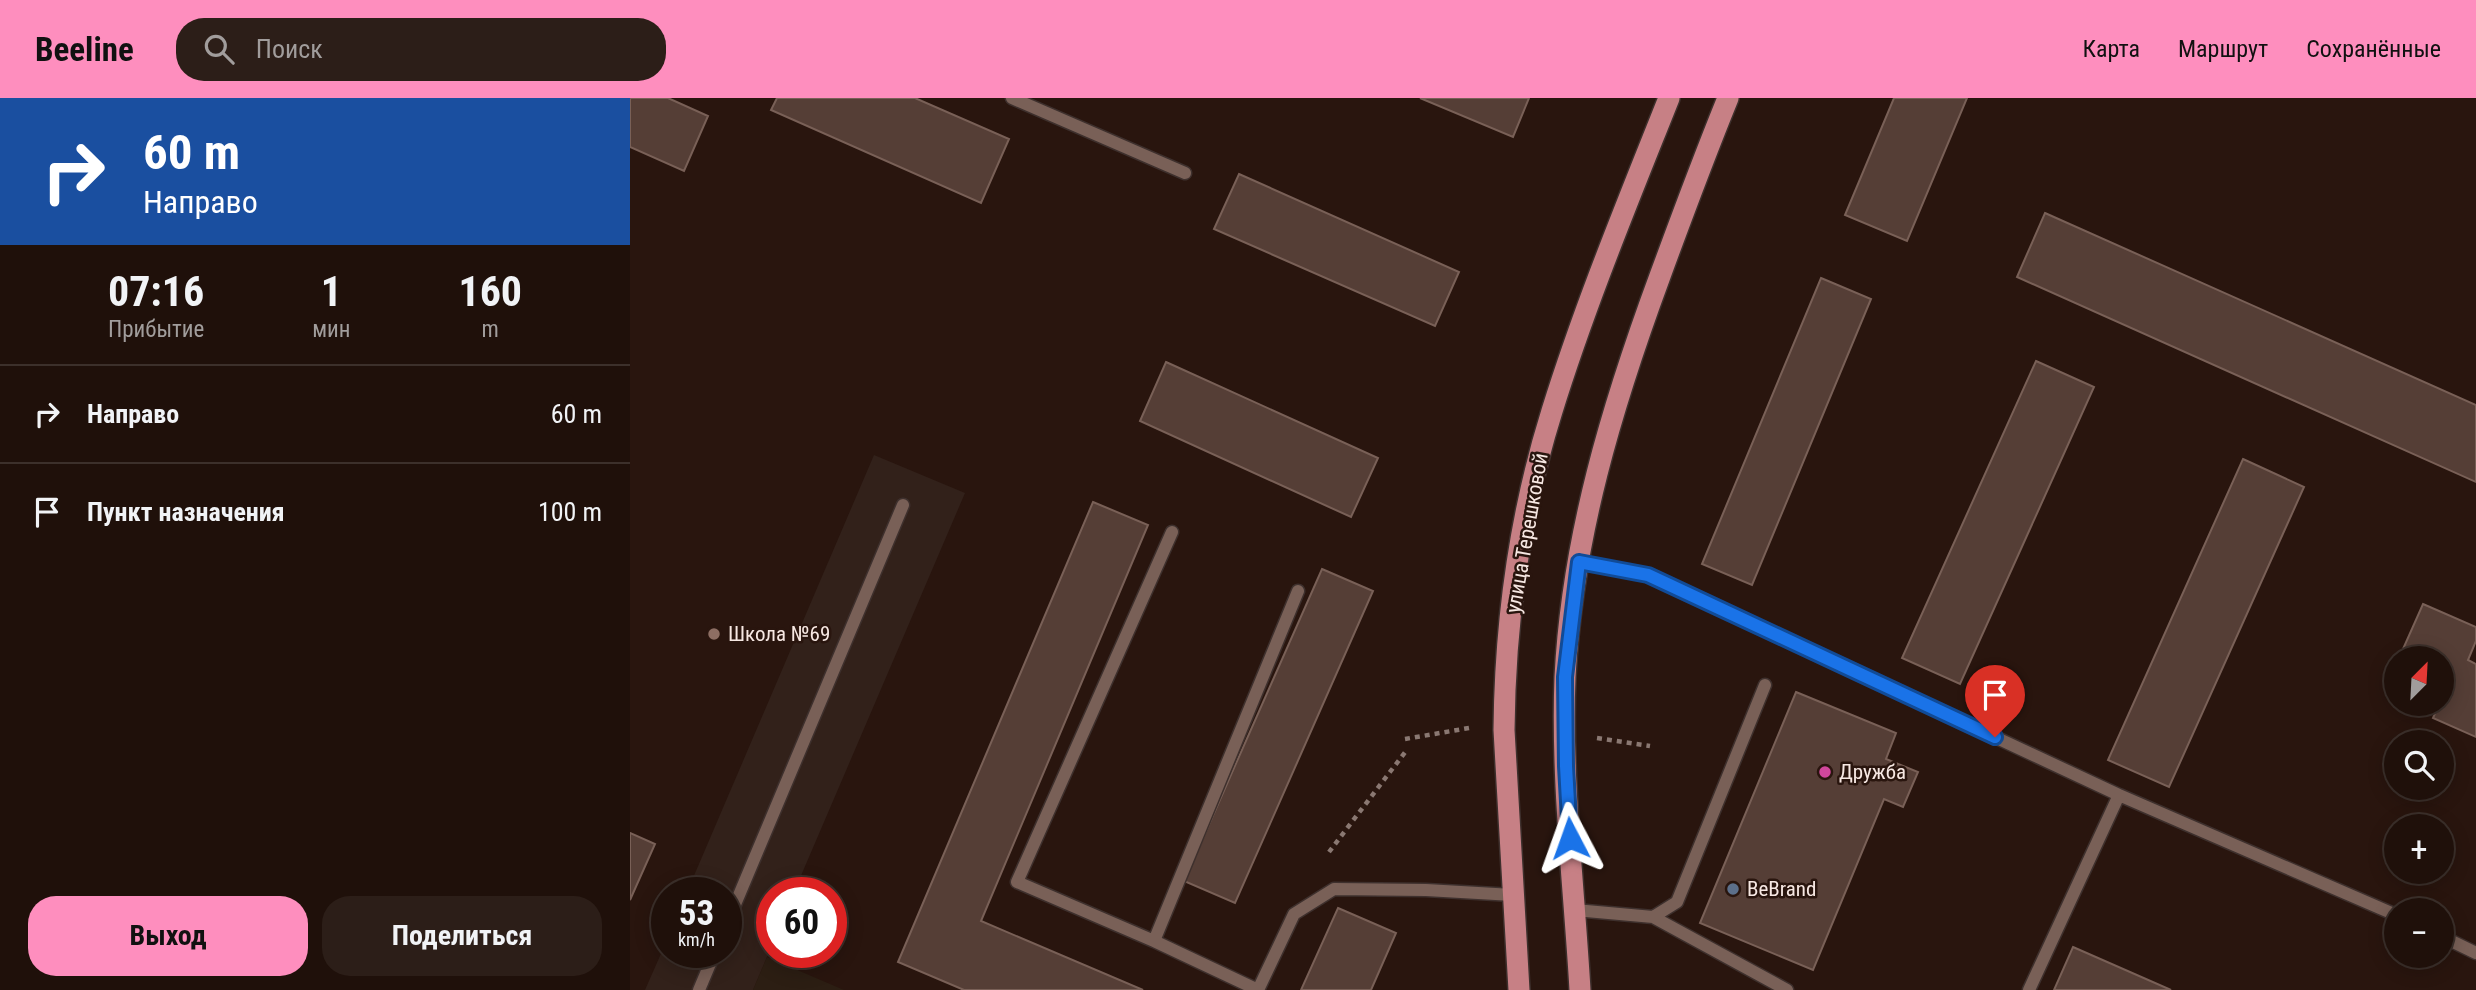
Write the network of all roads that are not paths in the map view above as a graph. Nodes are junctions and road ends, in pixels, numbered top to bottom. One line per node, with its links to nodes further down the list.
1 (1012, 98): 4 (lane)
2 (1669, 98): 12 (main road, улица Терешковой)
3 (1728, 98): 7 (main road)
4 (1185, 173)
5 (903, 505): 11 (lane)
6 (1172, 532): 16 (lane)
7 (1579, 562): 10 (lane); 13 (main road)
8 (1298, 591): 16 (lane)
9 (1765, 685): 15 (lane)
10 (2119, 795): 14 (lane); 25 (lane)
11 (742, 888)
12 (1513, 895): 21 (lane); 22 (main road, улица Терешковой)
13 (1575, 910): 15 (lane); 23 (main road)
14 (2384, 910)
15 (1653, 917): 24 (lane)
16 (1154, 941): 21 (lane)
17 (2454, 942): 18 (lane)
18 (2476, 953)
19 (708, 968): 20 (lane)
20 (699, 990)
21 (1258, 990)
22 (1519, 990)
23 (1580, 990)
24 (1787, 990)
25 (2029, 990)

